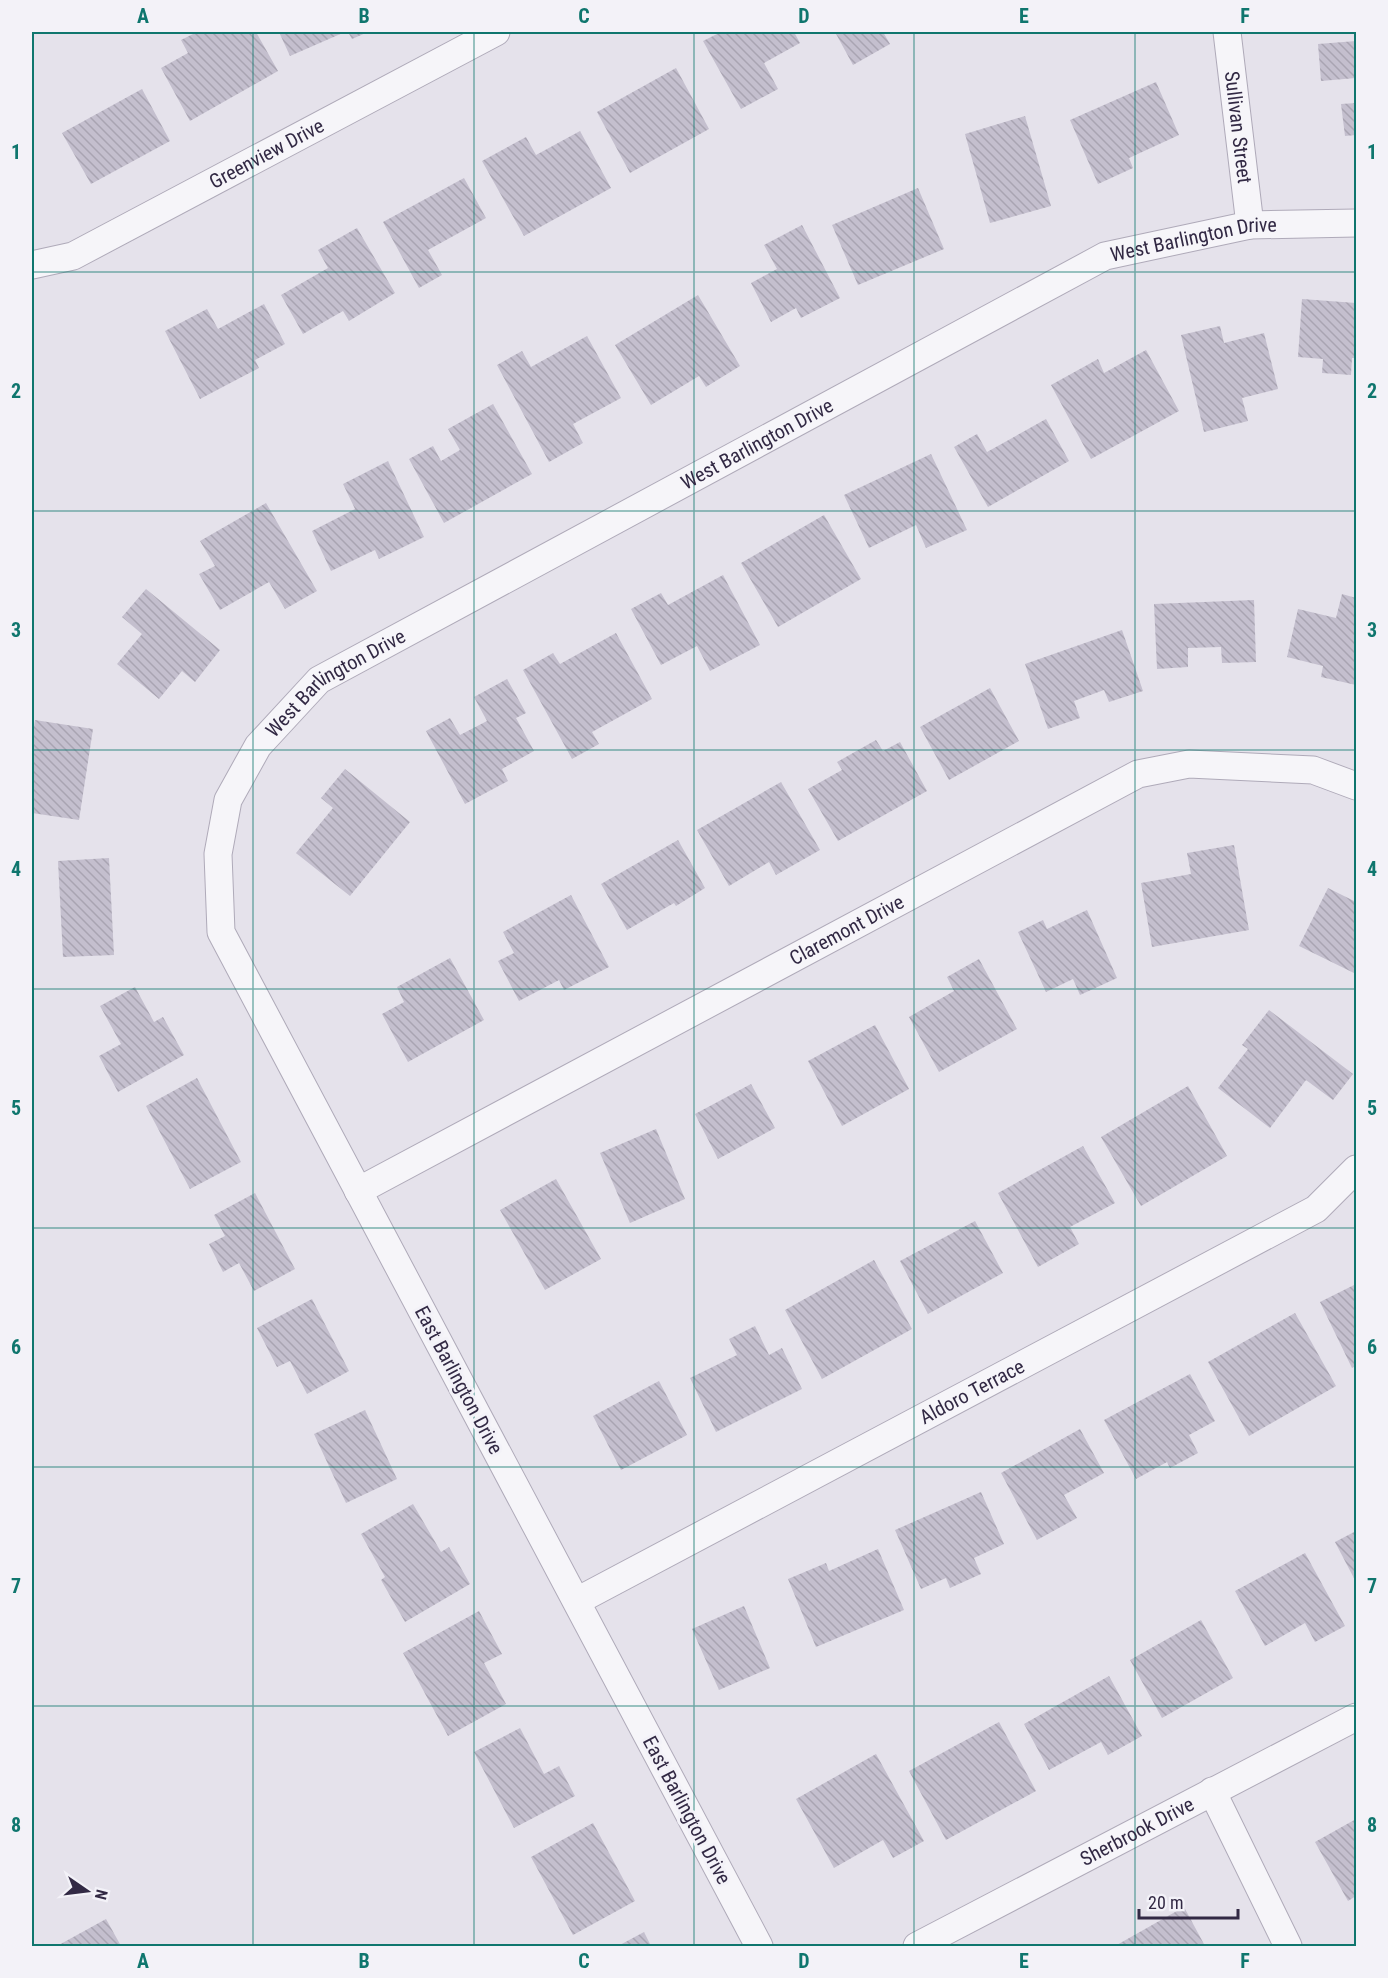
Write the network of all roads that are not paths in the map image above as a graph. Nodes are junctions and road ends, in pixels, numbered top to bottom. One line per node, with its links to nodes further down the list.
1 (496, 32): 5 (street, Greenview Drive)
2 (1227, 32): 4 (street, Sullivan Street)
3 (1356, 223): 4 (street, West Barlington Drive)
4 (1250, 225): 7 (street, West Barlington Drive)
5 (32, 265)
6 (1356, 786): 9 (street, Claremont Drive)
7 (228, 800): 9 (street, East Barlington Drive)
8 (1356, 1169): 10 (street, Aldoro Terrace)
9 (358, 1191): 10 (street, East Barlington Drive)
10 (577, 1601): 13 (street, East Barlington Drive)
11 (1356, 1717): 12 (street, Sherbrook Drive)
12 (1212, 1791): 14 (street, Sherbrook Drive); 15 (street)
13 (759, 1947)
14 (917, 1947)
15 (1288, 1947)

